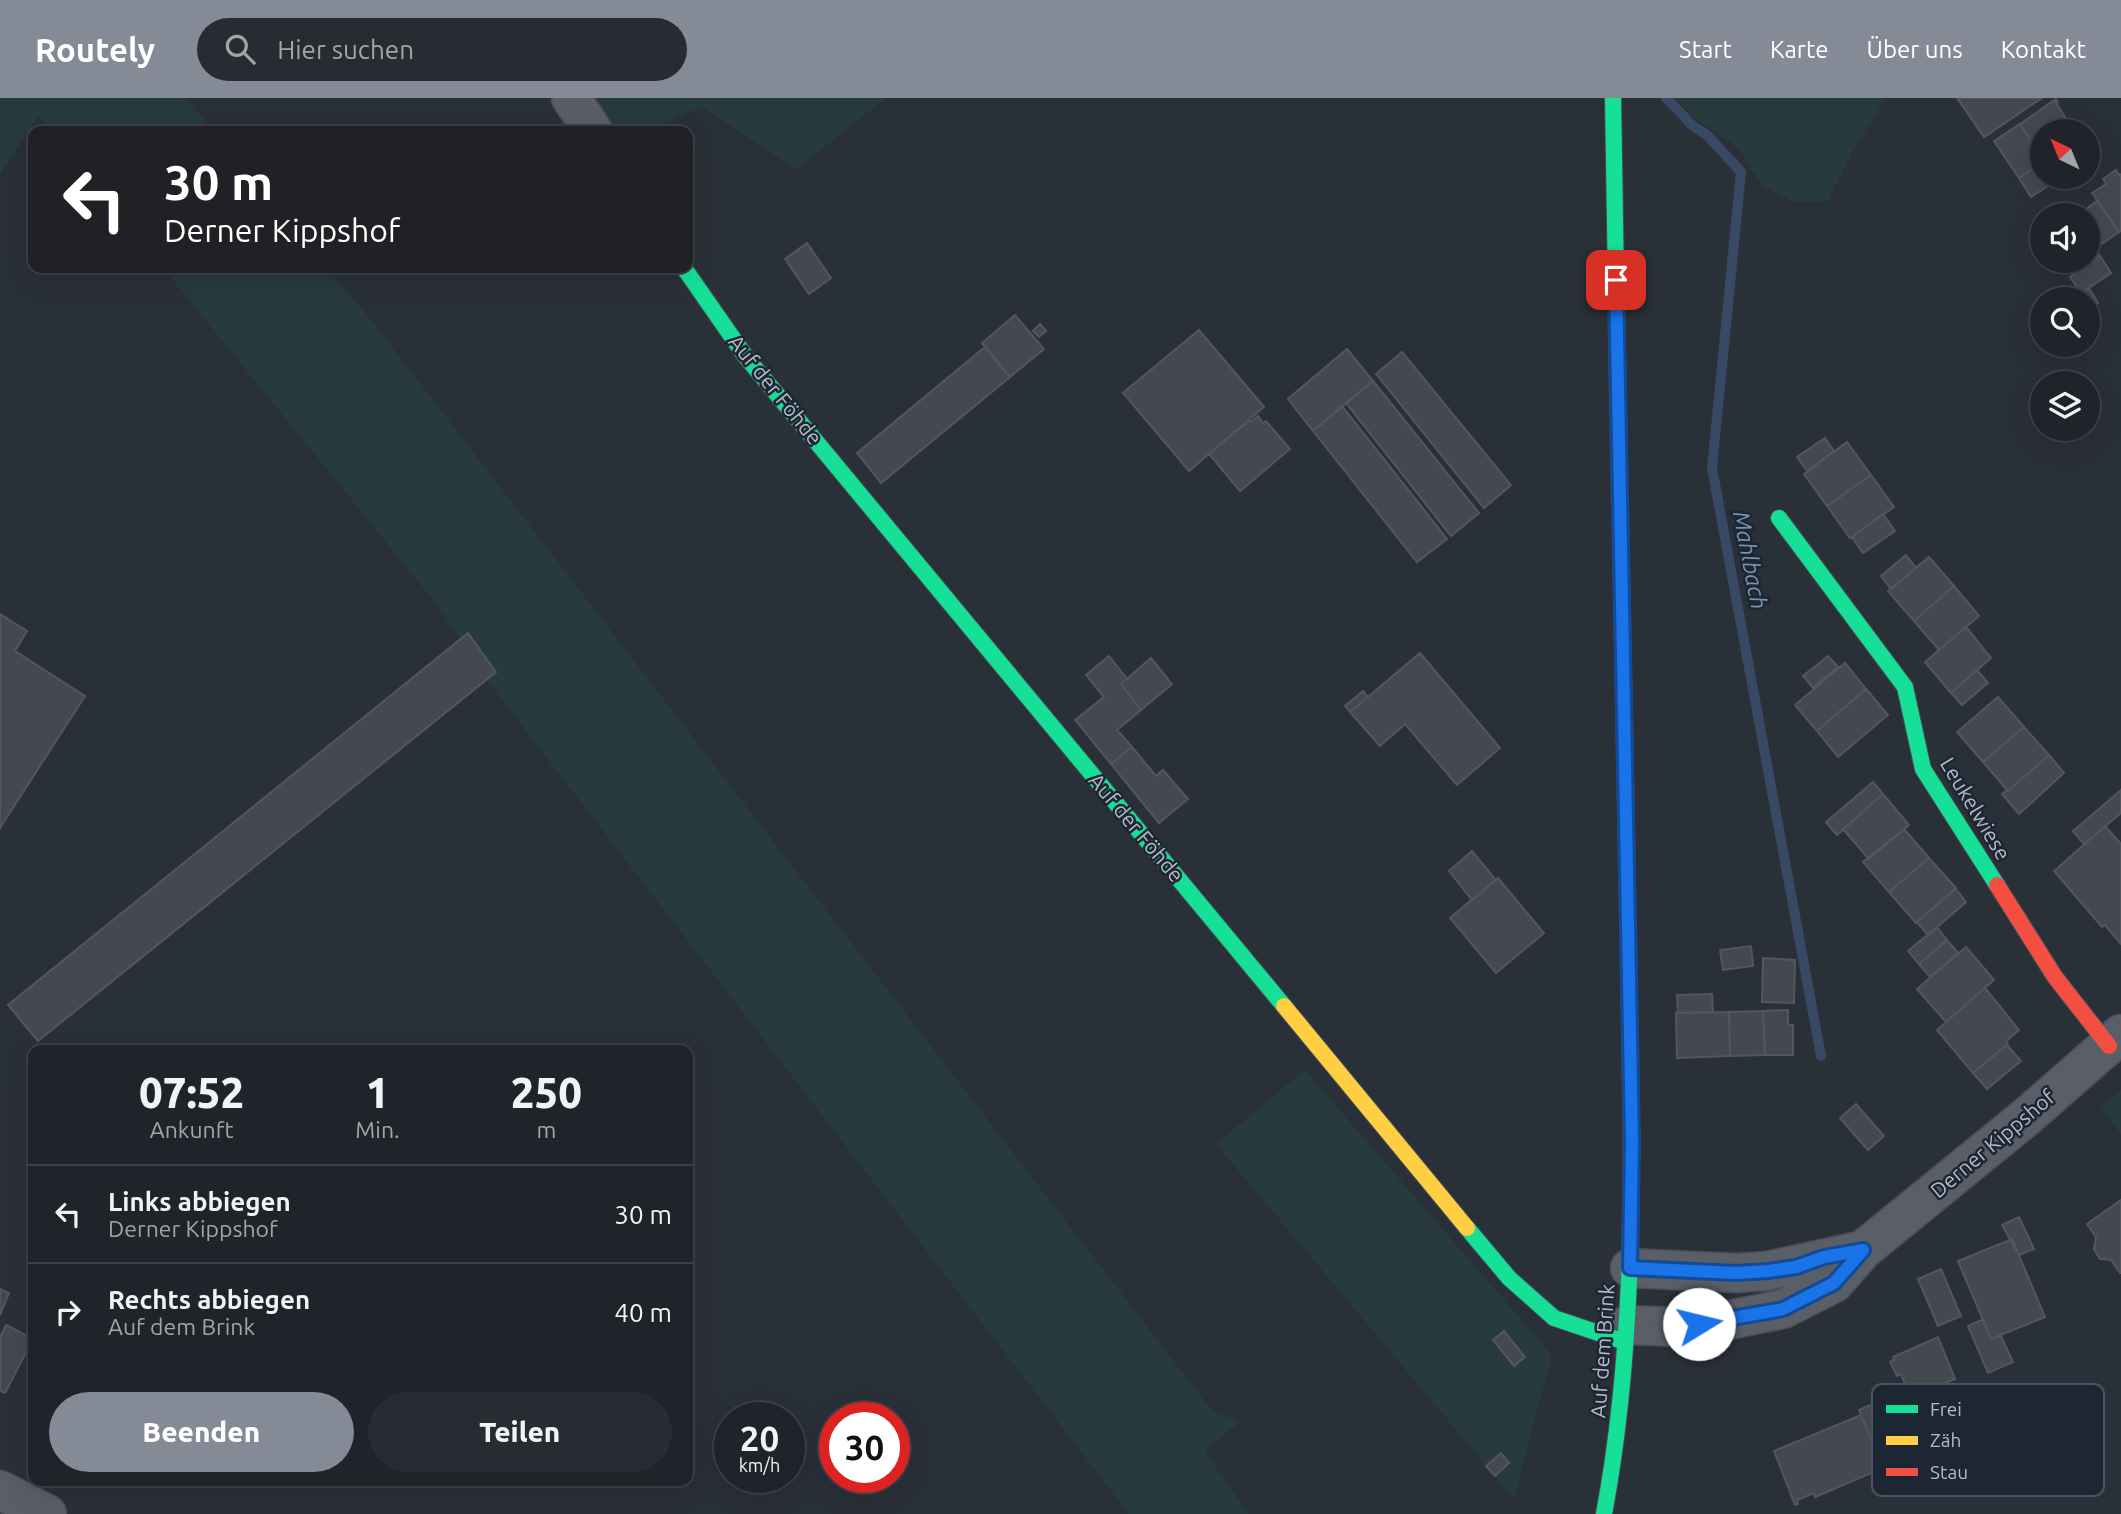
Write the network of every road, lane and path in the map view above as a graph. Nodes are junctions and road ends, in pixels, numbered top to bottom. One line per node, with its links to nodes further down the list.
1 (571, 98): 3 (street)
2 (1613, 98): 8 (street, Auf dem Brink)
3 (590, 126)
4 (687, 273): 9 (street, Auf der Föhde)
5 (1779, 517): 6 (street, Leukelwiese)
6 (2115, 1040): 7 (street, Derner Kippshof)
7 (1863, 1250): 8 (street, Derner Kippshof); 9 (street, Derner Kippshof)
8 (1630, 1268): 9 (street, Auf dem Brink)
9 (1626, 1333): 12 (street, Auf dem Brink)
10 (0, 1490): 11 (street)
11 (47, 1514)
12 (1604, 1514)

